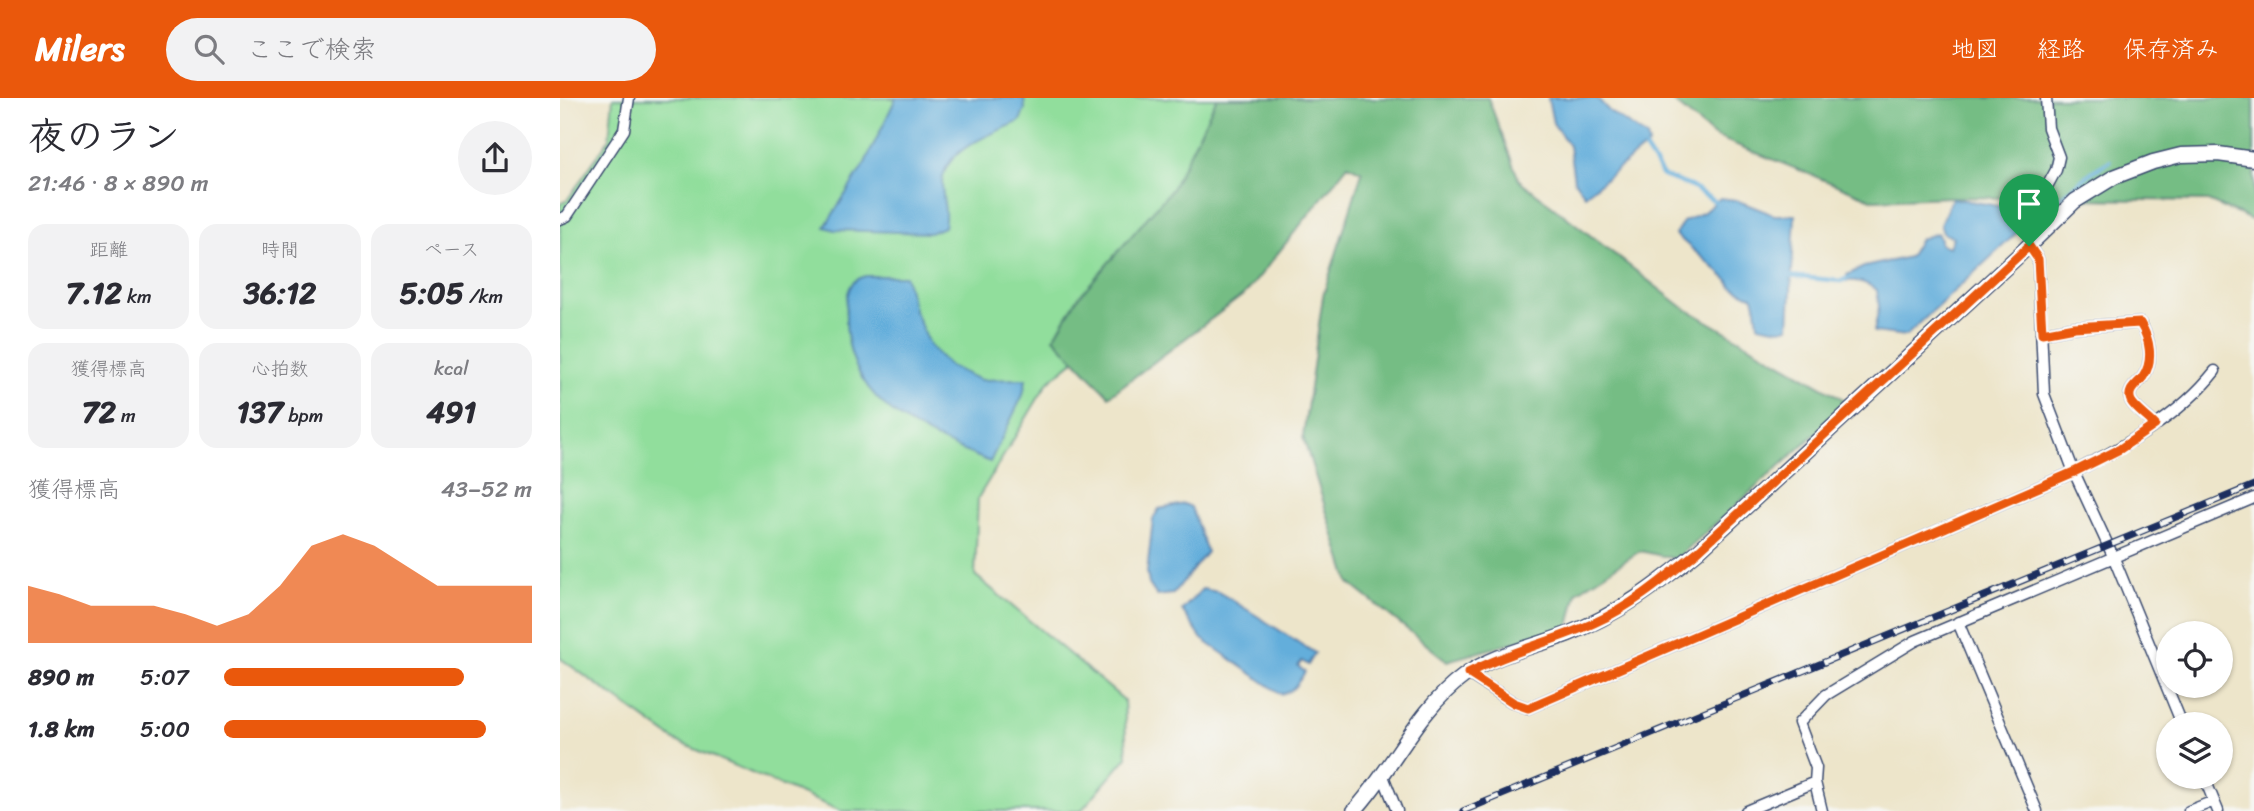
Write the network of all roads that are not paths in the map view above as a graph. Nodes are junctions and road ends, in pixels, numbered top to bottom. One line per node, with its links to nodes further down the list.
1 (629, 98): 4 (street)
2 (2046, 98): 5 (street)
3 (2254, 159): 5 (street)
4 (560, 219)
5 (2034, 241): 6 (street); 13 (street)
6 (2042, 333): 8 (street); 9 (street)
7 (2215, 372): 8 (street)
8 (2155, 425): 9 (street)
9 (2074, 472): 11 (street); 13 (street)
10 (2254, 498): 11 (street)
11 (2113, 556): 12 (street); 14 (street)
12 (1958, 622): 16 (street); 23 (street)
13 (1468, 673): 15 (street)
14 (2177, 712)
15 (1383, 776): 19 (street); 20 (street)
16 (1815, 782): 21 (street); 22 (street)
17 (2209, 789): 18 (street)
18 (2216, 806): 24 (street)
19 (1354, 811)
20 (1397, 811)
21 (1746, 811)
22 (1822, 811)
23 (2036, 811)
24 (2189, 811)

